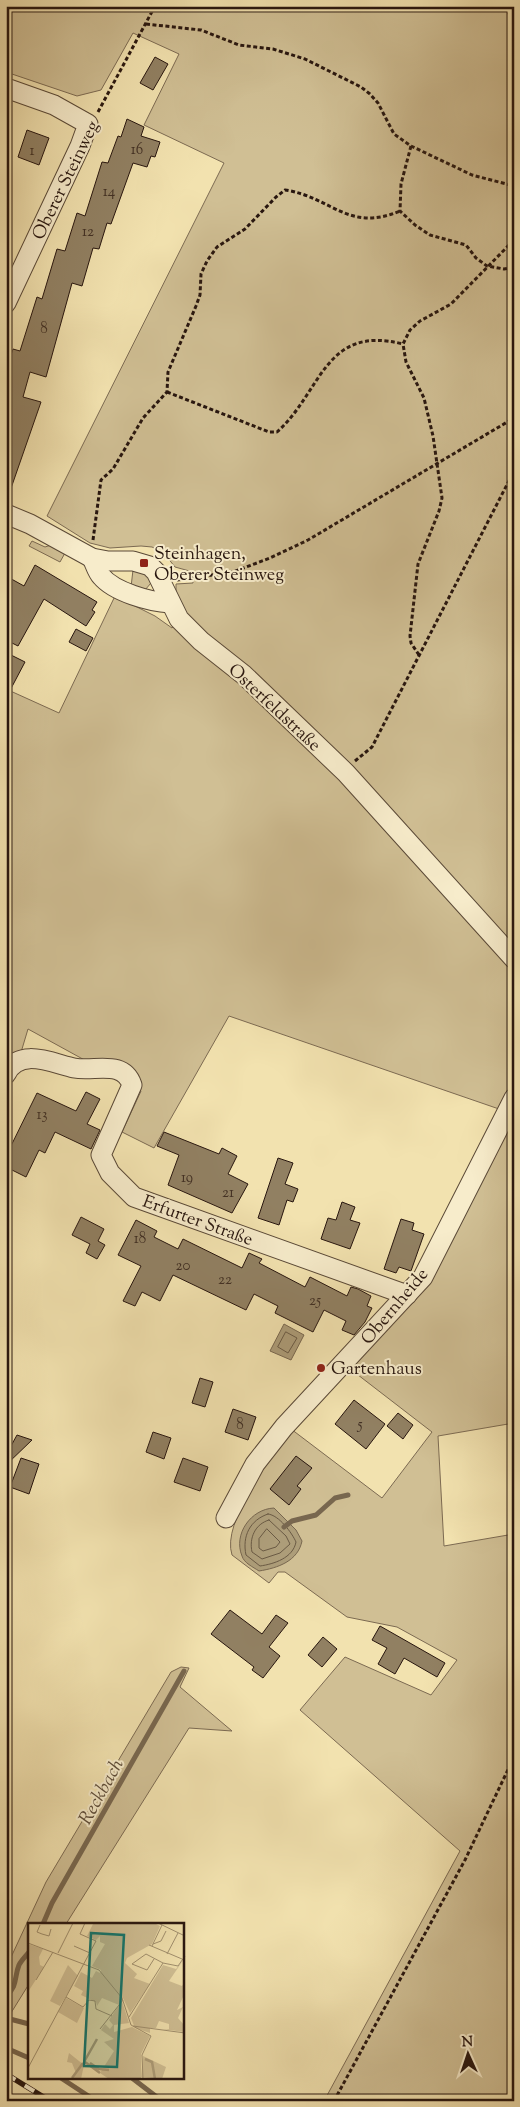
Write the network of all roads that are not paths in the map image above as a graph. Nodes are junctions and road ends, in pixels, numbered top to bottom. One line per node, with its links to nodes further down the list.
1 (6, 88): 2 (street, Oberer Steinweg)
2 (6, 303)
3 (6, 514): 4 (street, Osterfeldstraße)
4 (92, 558): 5 (street); 5 (street, Osterfeldstraße)
5 (170, 603): 6 (street, Osterfeldstraße)
6 (514, 959)
7 (6, 1074): 9 (street, Erfurter Straße)
8 (514, 1098): 9 (street, Obernheide)
9 (407, 1295): 10 (street, Obernheide)
10 (226, 1518)

